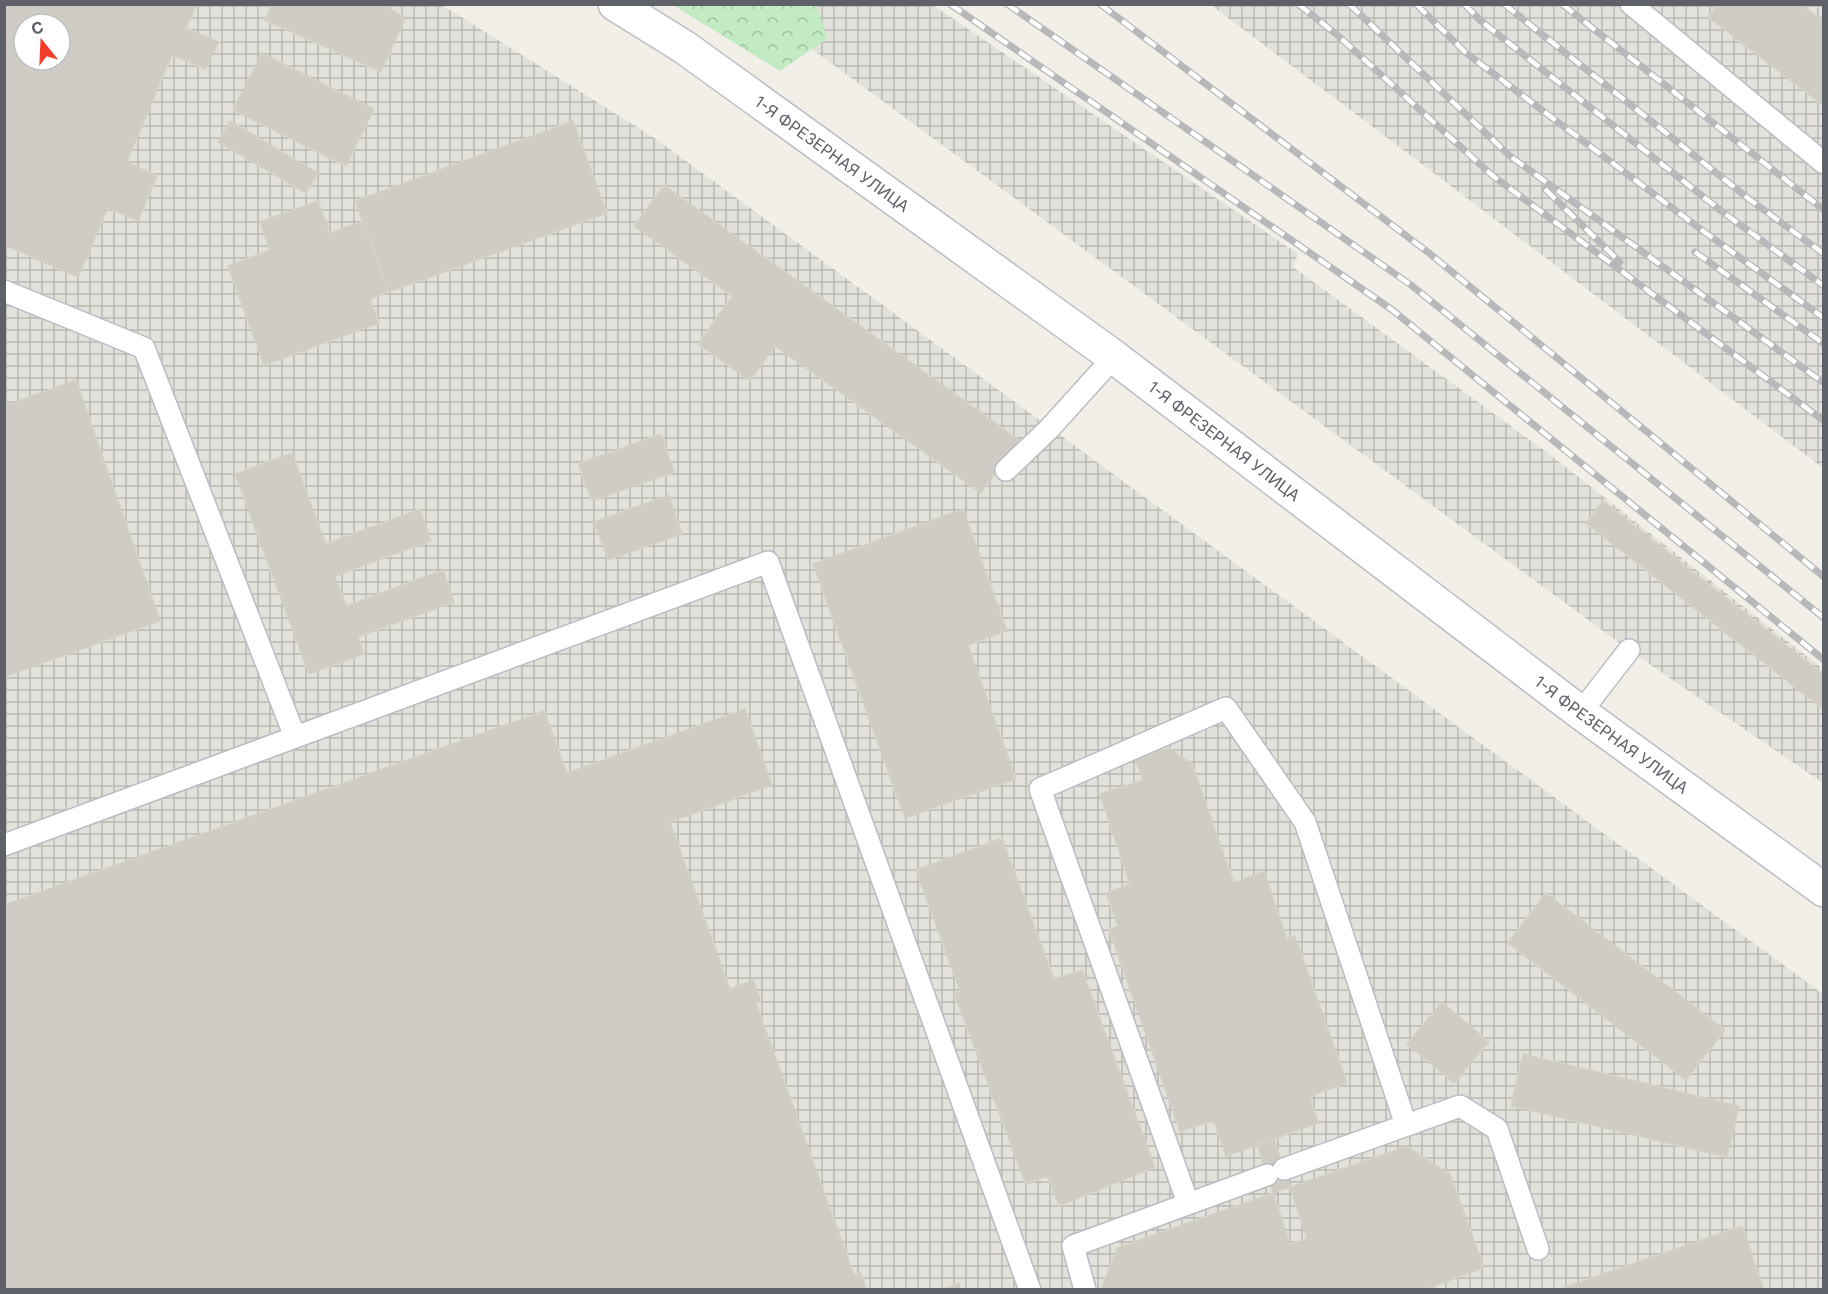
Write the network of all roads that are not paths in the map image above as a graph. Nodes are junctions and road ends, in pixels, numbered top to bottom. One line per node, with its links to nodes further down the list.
1 (615, 4): 5 (street, 1-Я ФРЕЗЕРНАЯ УЛИЦА)
2 (1631, 4): 3 (lane)
3 (1824, 163)
4 (4, 291): 9 (lane)
5 (1114, 357): 6 (lane); 8 (street, 1-Я ФРЕЗЕРНАЯ УЛИЦА)
6 (1006, 470)
7 (1629, 650): 8 (lane)
8 (1581, 712): 11 (street, 1-Я ФРЕЗЕРНАЯ УЛИЦА)
9 (295, 737): 10 (lane); 15 (lane)
10 (4, 845)
11 (1824, 890)
12 (1406, 1125): 13 (lane); 13 (lane); 14 (lane)
13 (1188, 1203): 16 (lane)
14 (1538, 1249)
15 (1030, 1290)
16 (1085, 1290)

